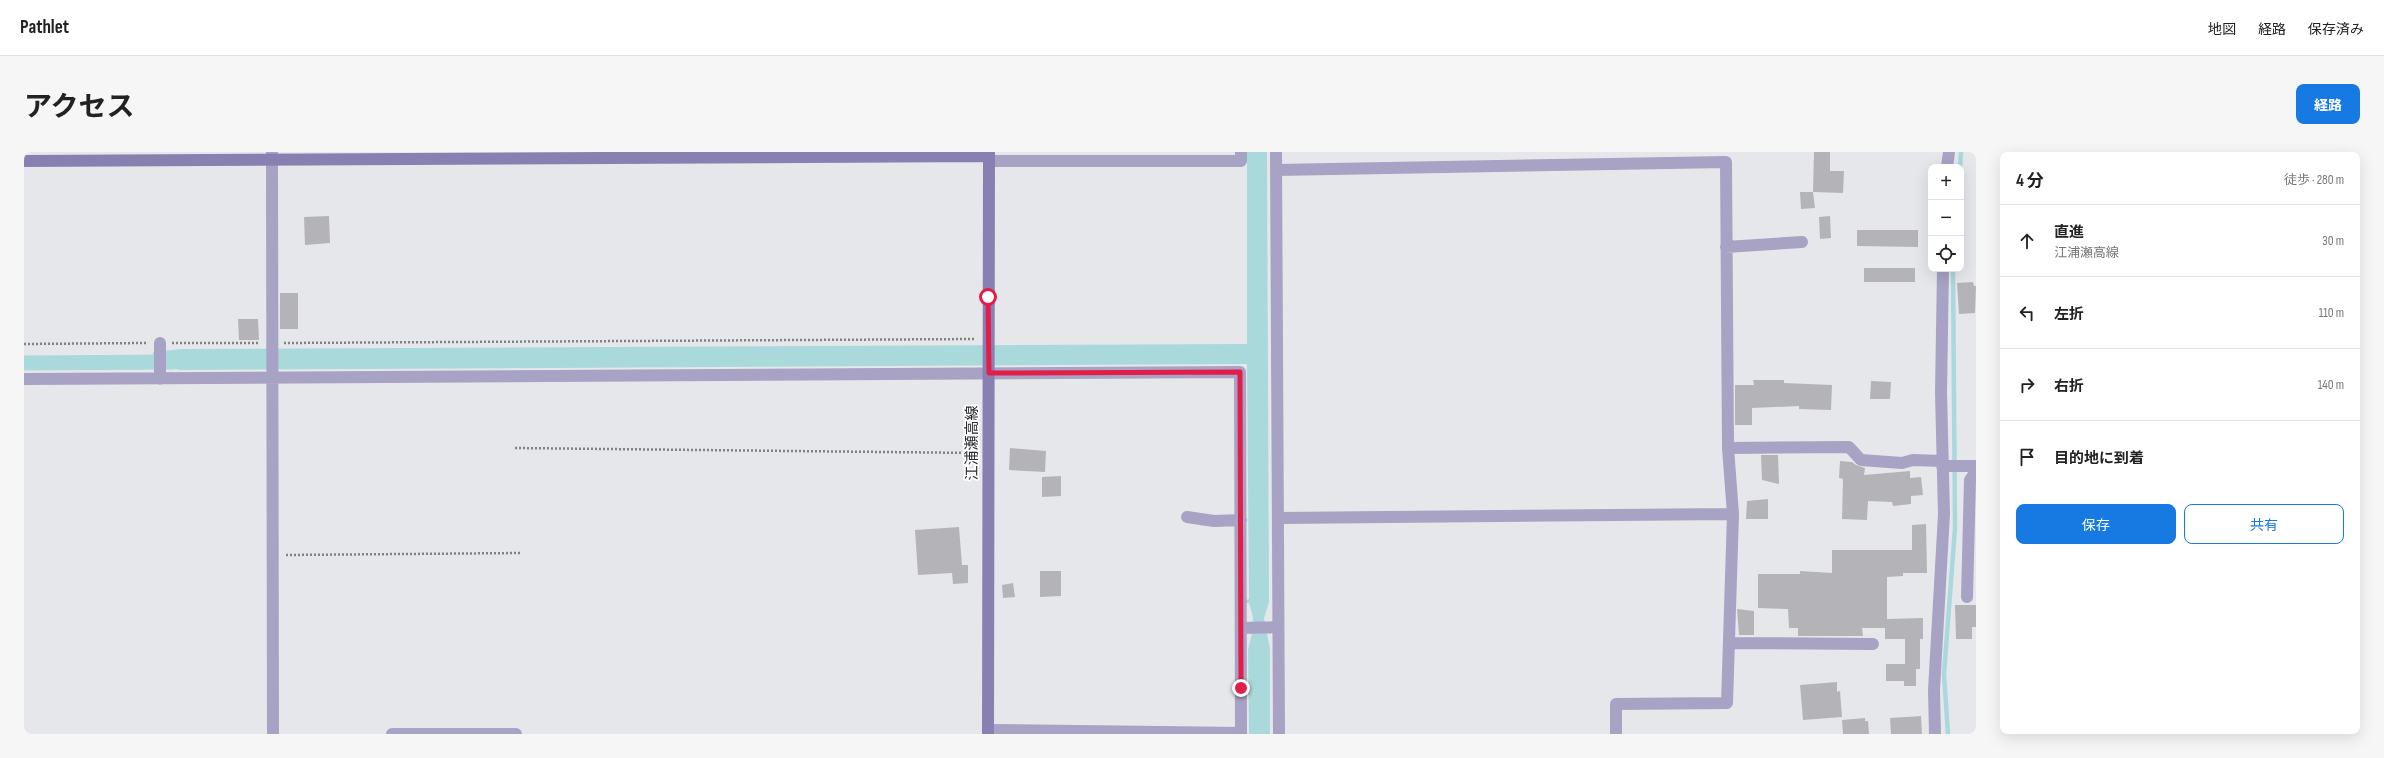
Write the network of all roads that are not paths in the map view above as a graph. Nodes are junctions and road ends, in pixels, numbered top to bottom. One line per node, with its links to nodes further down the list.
1 (1241, 152): 5 (street)
2 (1276, 152): 9 (street)
3 (1949, 152): 8 (street)
4 (272, 156): 5 (street); 7 (street); 16 (street)
5 (989, 157): 14 (street, 江浦瀬高線)
6 (1726, 157): 9 (street); 11 (street)
7 (24, 161)
8 (1948, 164)
9 (1276, 170): 24 (street)
10 (1802, 242): 11 (street)
11 (1726, 247): 18 (street)
12 (1943, 272): 19 (street)
13 (160, 348): 15 (street)
14 (989, 370): 16 (street); 25 (street); 31 (street, 江浦瀬高線)
15 (160, 374): 16 (street); 17 (street)
16 (273, 375): 32 (street)
17 (24, 379)
18 (1728, 448): 19 (street); 22 (street)
19 (1942, 464): 20 (street); 38 (street)
20 (1976, 466)
21 (1976, 471): 26 (street)
22 (1733, 514): 24 (street); 29 (street)
23 (1188, 517): 25 (street)
24 (1278, 518): 27 (street)
25 (1241, 520): 28 (street)
26 (1967, 597)
27 (1278, 627): 28 (street); 36 (street)
28 (1246, 628): 35 (street)
29 (1729, 643): 30 (street); 37 (street)
30 (1873, 644)
31 (988, 732): 35 (street)
32 (273, 734)
33 (392, 734): 34 (street)
34 (516, 734)
35 (1241, 734)
36 (1279, 734)
37 (1616, 734)
38 (1935, 734)

